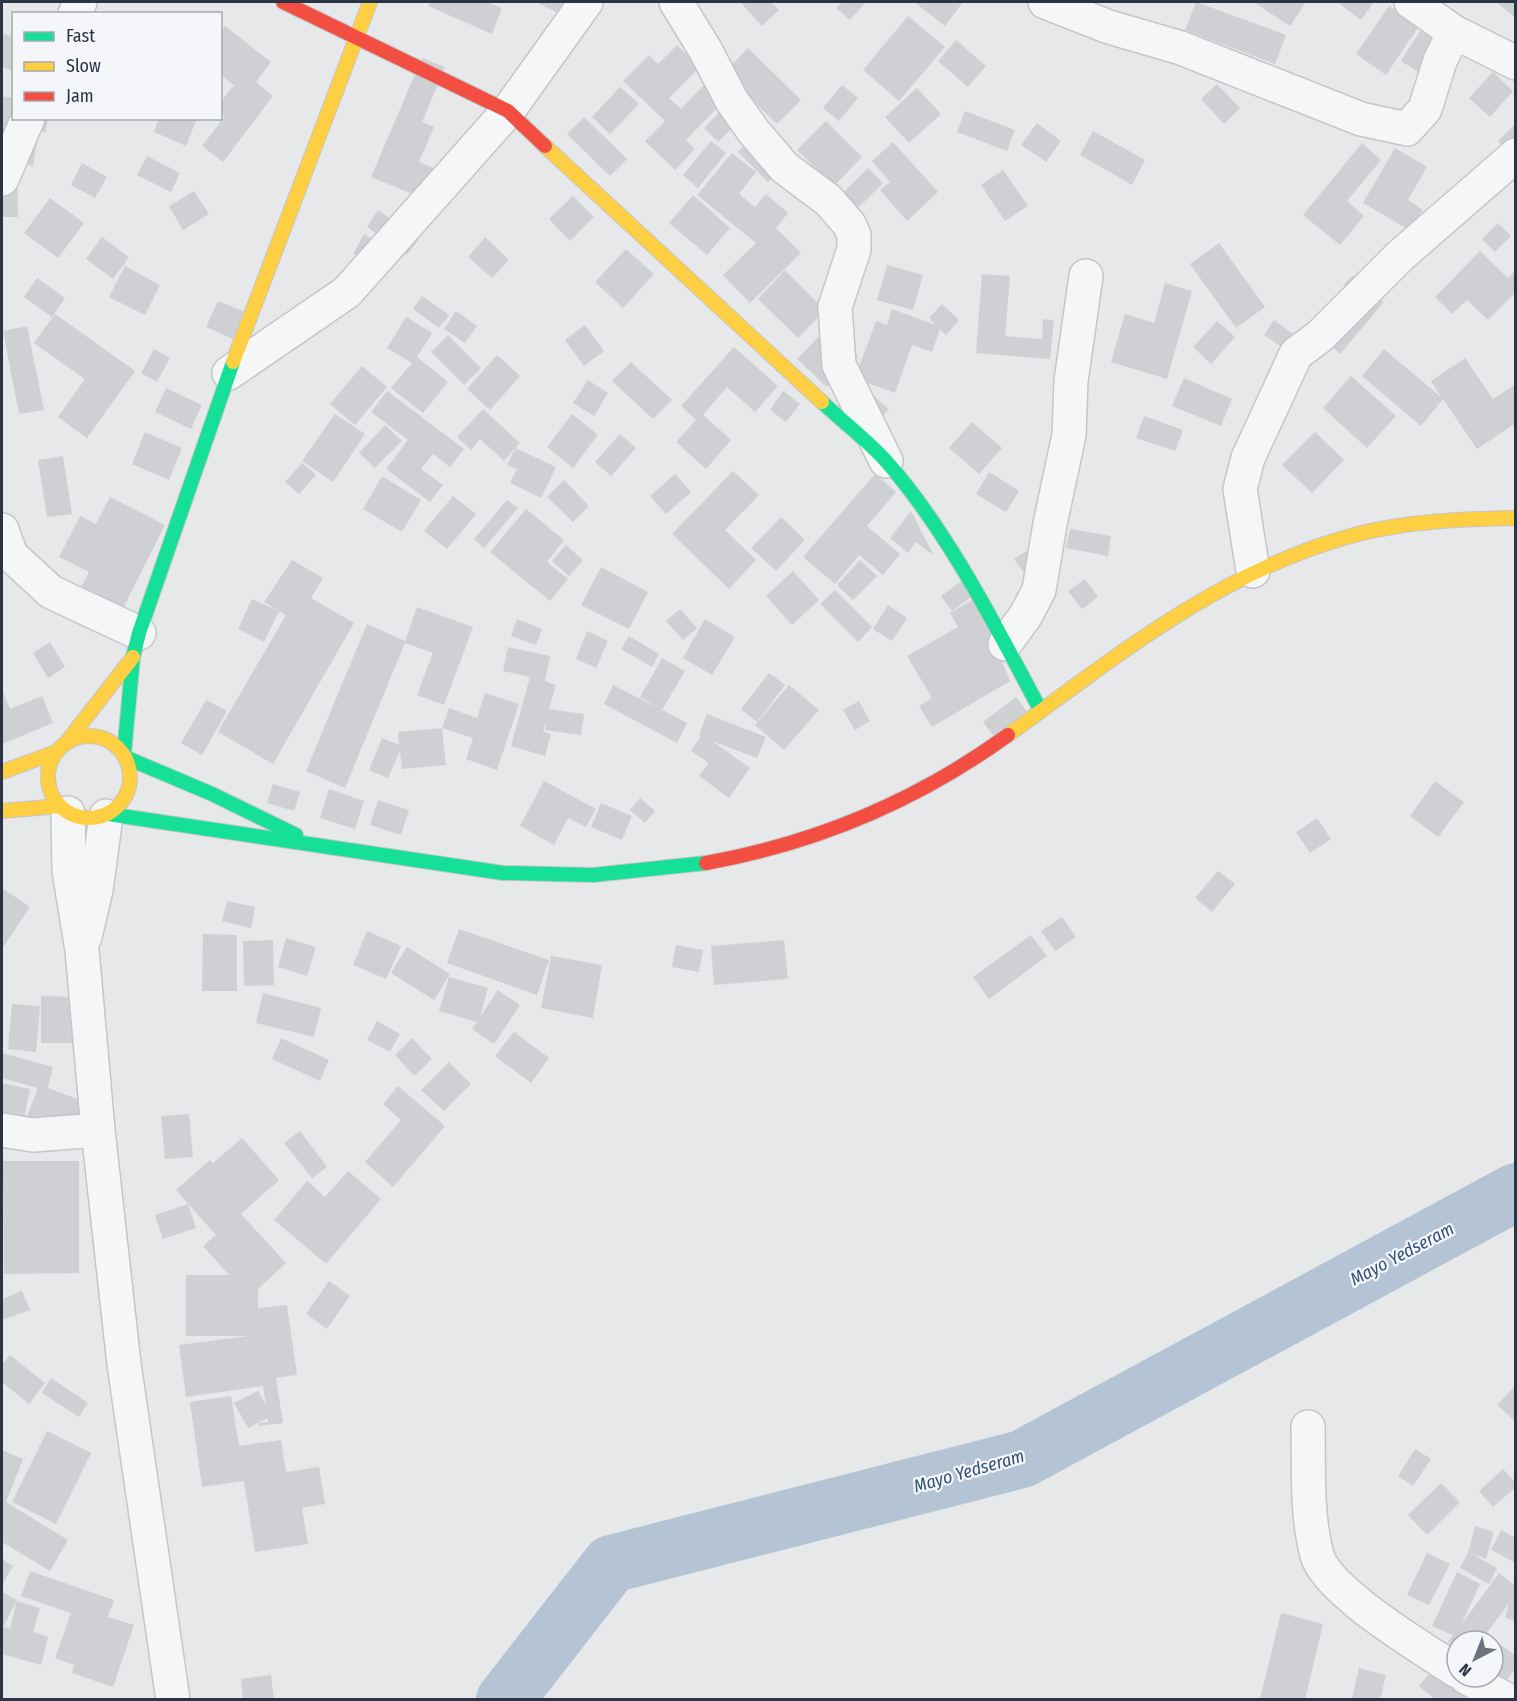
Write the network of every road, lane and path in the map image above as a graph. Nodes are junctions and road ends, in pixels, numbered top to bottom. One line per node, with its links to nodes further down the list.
1 (283, 2): 8 (street)
2 (370, 2): 8 (street)
3 (586, 2): 10 (street)
4 (676, 2): 16 (street)
5 (1045, 2): 7 (street)
6 (1411, 2): 7 (street)
7 (1454, 32): 9 (street)
8 (357, 37): 10 (street); 15 (street)
9 (1515, 63)
10 (508, 111): 15 (street); 16 (street)
11 (27, 120): 13 (street)
12 (1515, 155): 19 (street)
13 (2, 179)
14 (1086, 276): 20 (street)
15 (229, 373): 21 (street)
16 (886, 461): 20 (street)
17 (1515, 518): 19 (street)
18 (2, 530): 21 (street)
19 (1253, 571): 22 (street)
20 (1005, 644): 22 (street)
21 (136, 645): 23 (street); 24 (street)
22 (1041, 711): 29 (street)
23 (61, 748): 24 (street); 25 (street); 26 (street)
24 (125, 756): 28 (street); 29 (street)
25 (2, 772)
26 (64, 809): 27 (street); 28 (street); 30 (street)
27 (2, 811)
28 (107, 815): 29 (street); 30 (street)
29 (319, 846)
30 (82, 950): 32 (street)
31 (2, 1130): 32 (street)
32 (98, 1130): 36 (street)
33 (1308, 1427): 34 (street)
34 (1445, 1663)
35 (1487, 1689): 37 (street)
36 (173, 1700)
37 (1507, 1700)

